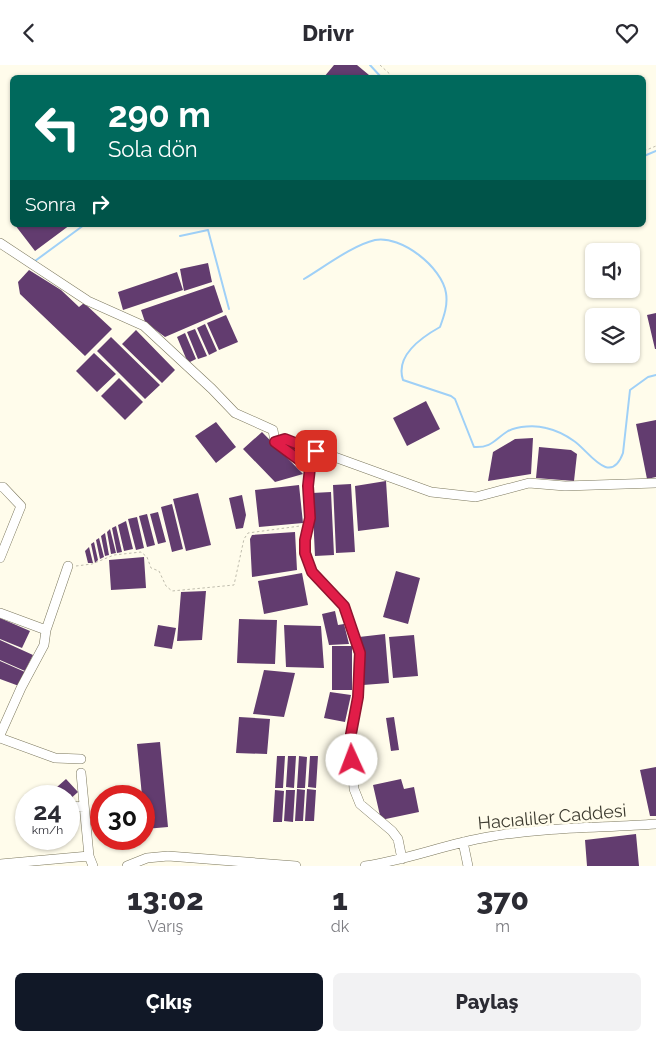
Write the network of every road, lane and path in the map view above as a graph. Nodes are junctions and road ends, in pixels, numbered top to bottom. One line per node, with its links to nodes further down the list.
1 (380, 65): 2 (path)
2 (391, 75)
3 (0, 243): 4 (street)
4 (275, 442): 5 (street); 7 (street)
5 (656, 483)
6 (0, 487): 8 (street)
7 (309, 525): 9 (path); 20 (street)
8 (0, 558)
9 (68, 566): 11 (street)
10 (0, 613): 11 (street)
11 (46, 630): 12 (street)
12 (0, 736): 13 (street)
13 (81, 759)
14 (81, 773): 16 (street)
15 (80, 806): 16 (street)
16 (84, 807): 19 (street)
17 (656, 824): 18 (street, Hacıaliler Caddesi)
18 (463, 842): 20 (street, Hacıaliler Caddesi); 28 (street)
19 (89, 856): 22 (street); 24 (street)
20 (402, 859): 27 (street, Hacıaliler Caddesi)
21 (217, 863): 23 (street); 25 (street)
22 (0, 864)
23 (266, 865): 26 (street)
24 (94, 866)
25 (127, 866)
26 (296, 866)
27 (365, 866)
28 (468, 866)

